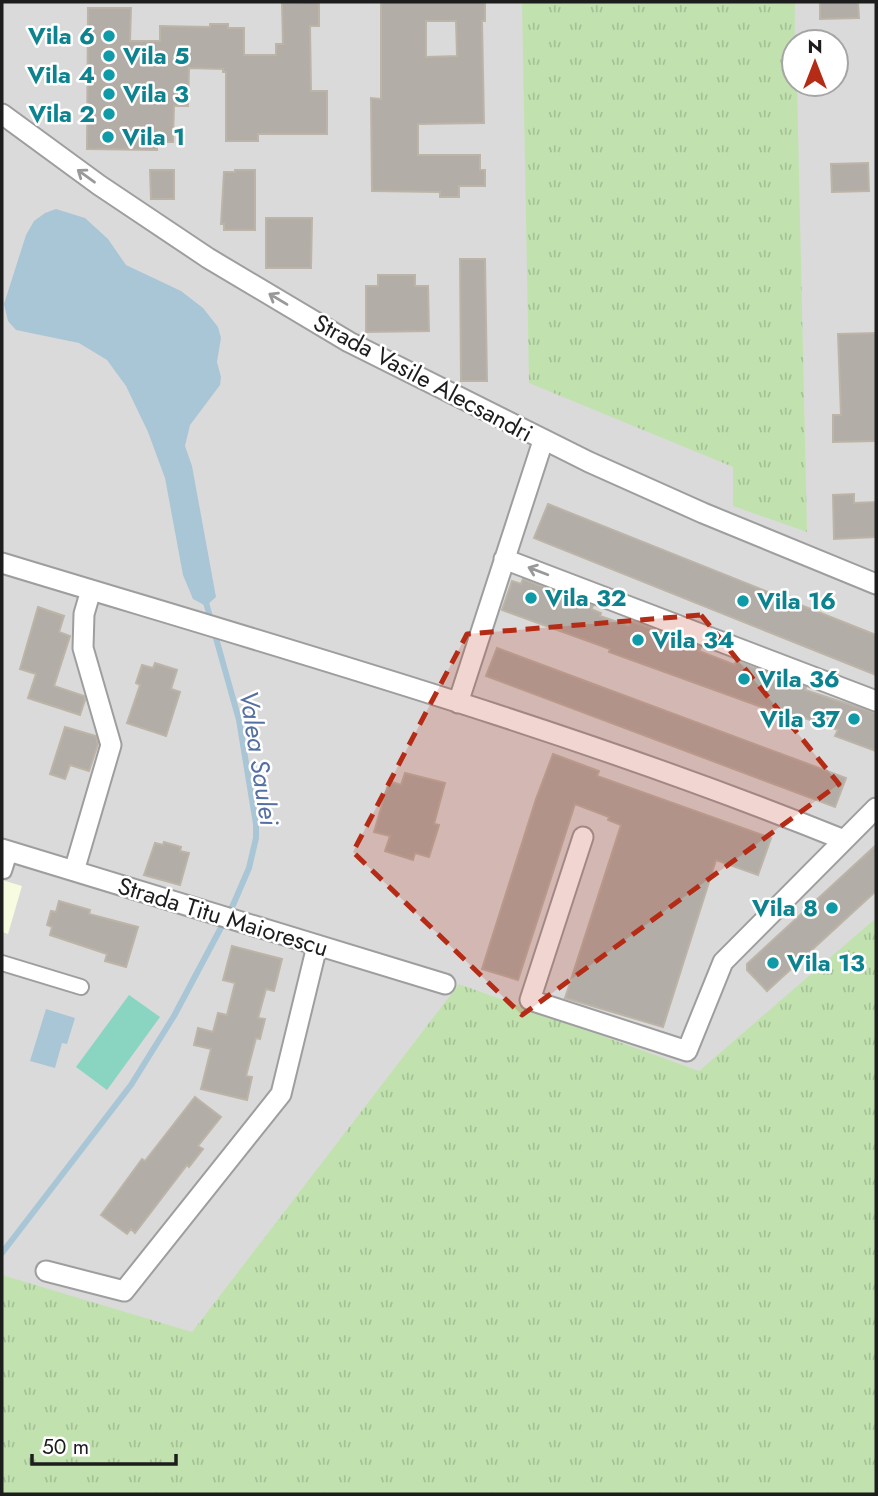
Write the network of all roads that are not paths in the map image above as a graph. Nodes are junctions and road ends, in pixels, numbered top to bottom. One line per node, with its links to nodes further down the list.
1 (2, 114): 2 (street, Strada Vasile Alecsandri, one-way to 1)
2 (543, 440): 3 (street); 5 (street, Strada Vasile Alecsandri)
3 (504, 559): 7 (street, one-way to 3); 8 (street)
4 (2, 563): 6 (street)
5 (876, 584)
6 (91, 590): 8 (street); 14 (street)
7 (876, 701)
8 (458, 703): 11 (street)
9 (876, 808): 11 (street)
10 (583, 837): 11 (street)
11 (844, 840)
12 (6, 851): 13 (street); 14 (street, Strada Titu Maiorescu)
13 (2, 871)
14 (74, 871): 15 (street, Strada Titu Maiorescu)
15 (317, 946): 17 (street, Strada Titu Maiorescu); 19 (street)
16 (2, 963): 18 (street)
17 (445, 984)
18 (81, 987)
19 (46, 1271)

